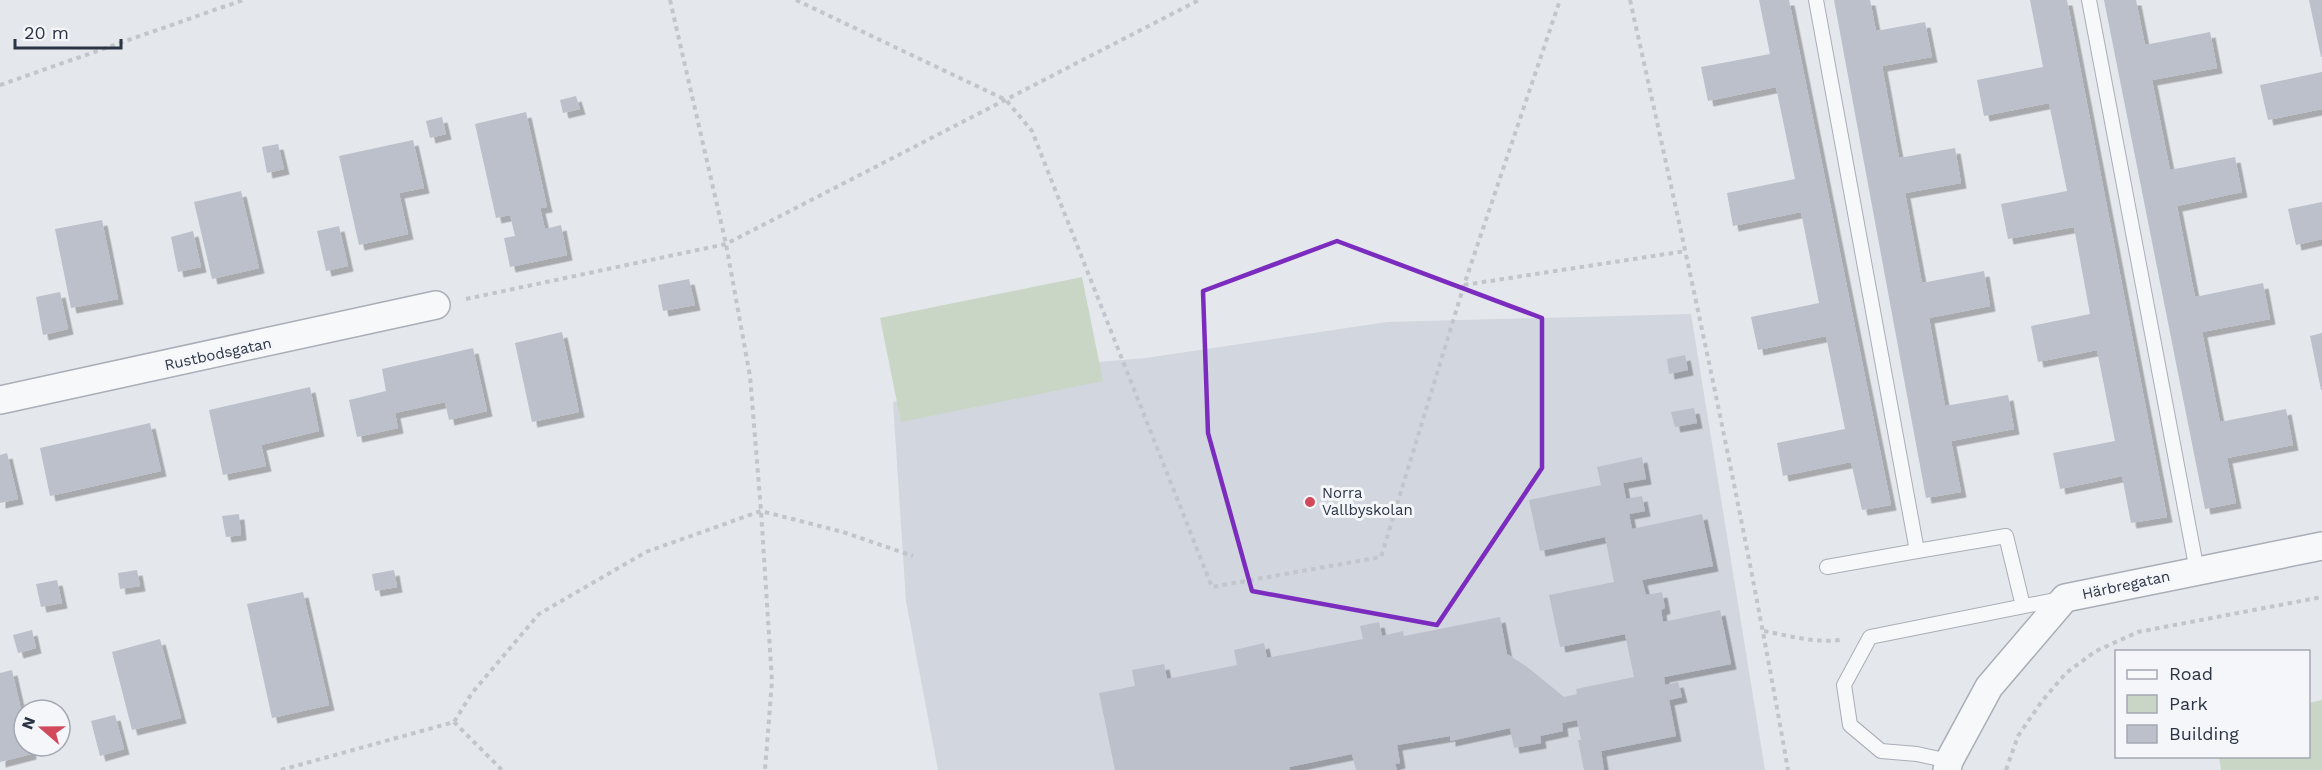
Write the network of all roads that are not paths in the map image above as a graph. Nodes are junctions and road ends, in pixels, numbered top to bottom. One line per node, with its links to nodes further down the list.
1 (1816, 0): 6 (lane)
2 (2089, 0): 8 (lane)
3 (436, 305): 4 (street, Rustbodsgatan)
4 (0, 400)
5 (2322, 546): 8 (street, Härbregatan)
6 (1917, 551): 7 (lane); 10 (lane)
7 (1827, 567)
8 (2197, 571): 9 (street, Härbregatan)
9 (2065, 598): 10 (lane); 11 (street, Härbregatan)
10 (2023, 606): 11 (lane)
11 (1948, 766)

